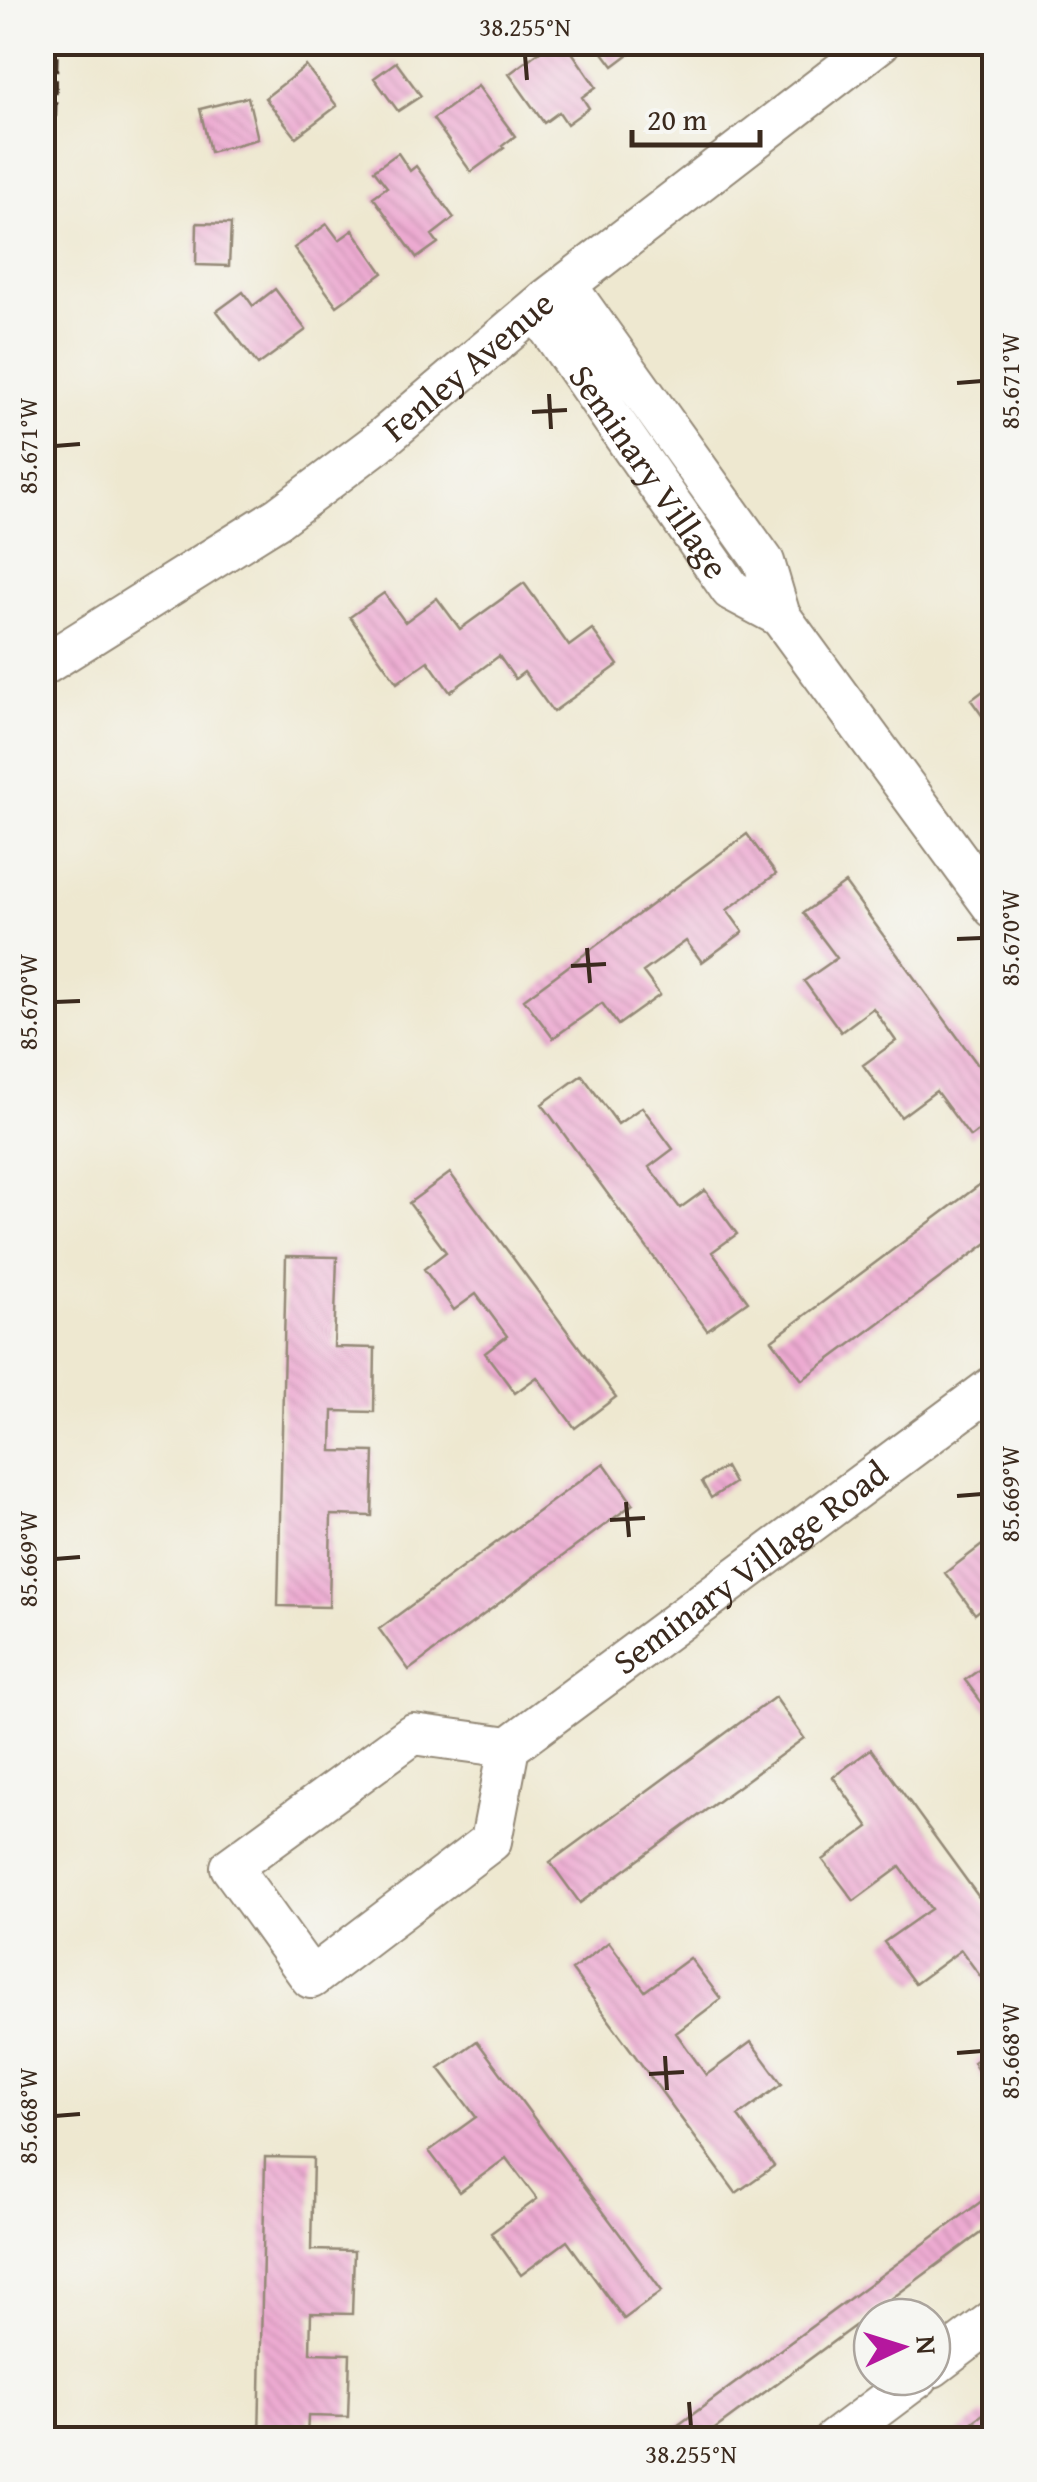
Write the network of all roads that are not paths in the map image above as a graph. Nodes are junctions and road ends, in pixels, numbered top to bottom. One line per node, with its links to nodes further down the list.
1 (880, 42): 2 (street, Fenley Avenue)
2 (551, 297): 3 (street, Fenley Avenue); 4 (street, Seminary Village)
3 (42, 666)
4 (994, 908)
5 (994, 1386): 6 (street, Seminary Village Road)
6 (509, 1747): 6 (street)
7 (994, 2320): 8 (street)
8 (952, 2352)
9 (891, 2397): 10 (street)
10 (834, 2440)

